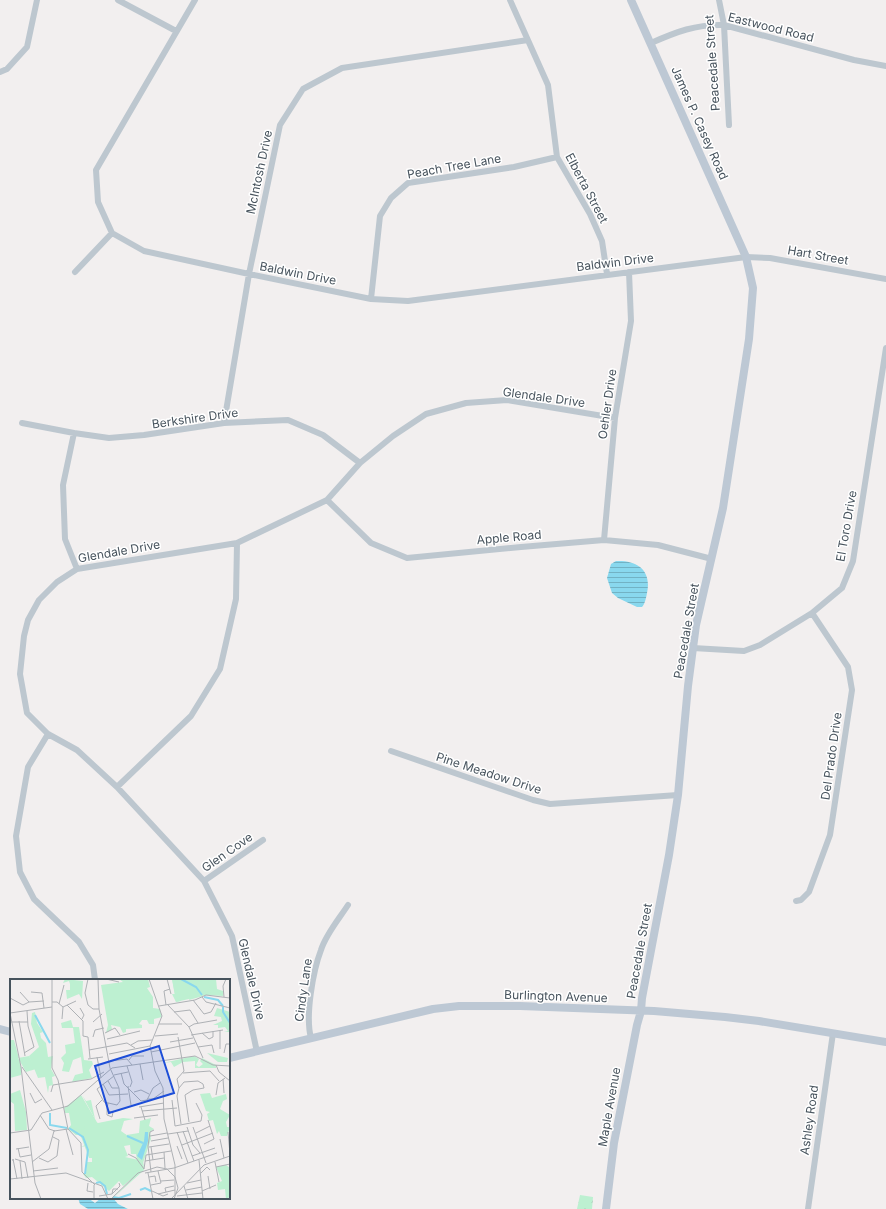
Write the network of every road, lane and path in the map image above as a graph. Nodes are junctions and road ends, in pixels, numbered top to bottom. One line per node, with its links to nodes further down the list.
1 (37, 0): 12 (street)
2 (118, 0): 8 (street)
3 (194, 0): 8 (street)
4 (510, 0): 9 (street, Elberta Street)
5 (631, 0): 10 (main road, James P. Casey Road)
6 (719, 0): 7 (street, Peacedale Street)
7 (724, 25): 10 (street, Eastwood Road); 11 (street, Eastwood Road); 13 (street, Peacedale Street)
8 (176, 31): 15 (street)
9 (528, 40): 14 (street, Elberta Street); 19 (street, McIntosh Drive)
10 (651, 43): 16 (main road, James P. Casey Road)
11 (886, 66)
12 (0, 72)
13 (729, 125)
14 (557, 157): 20 (street, Elberta Street); 22 (street, Peach Tree Lane)
15 (112, 233): 17 (street); 19 (street, Baldwin Drive)
16 (746, 256): 18 (street, Baldwin Drive); 21 (street, Hart Street); 32 (main road, Peacedale Street)
17 (75, 272)
18 (629, 272): 20 (street, Baldwin Drive); 24 (street, Oehler Drive)
19 (250, 274): 22 (street, Baldwin Drive); 26 (street, McIntosh Drive)
20 (607, 274): 22 (street, Baldwin Drive)
21 (886, 279)
22 (371, 299)
23 (886, 348): 34 (street, El Toro Drive)
24 (615, 418): 28 (street, Glendale Drive); 30 (street, Oehler Drive)
25 (22, 423): 27 (street, Berkshire Drive)
26 (224, 423): 27 (street, Berkshire Drive); 28 (street, Berkshire Drive)
27 (74, 433): 33 (street)
28 (360, 463): 29 (street, Glendale Drive)
29 (327, 500): 30 (street, Apple Road); 31 (street, Glendale Drive)
30 (604, 540): 32 (street, Apple Road)
31 (237, 543): 33 (street, Glendale Drive); 38 (street)
32 (712, 560): 35 (main road, Peacedale Street)
33 (77, 569): 36 (street, Glendale Drive)
34 (812, 613): 35 (street, El Toro Drive); 42 (street, Del Prado Drive)
35 (693, 648): 39 (main road, Peacedale Street)
36 (48, 734): 38 (street, Glendale Drive); 44 (street)
37 (391, 751): 39 (street, Pine Meadow Drive)
38 (117, 787): 41 (street, Glendale Drive)
39 (678, 795): 45 (main road, Peacedale Street)
40 (263, 840): 41 (street, Glen Cove)
41 (204, 881): 51 (street, Glendale Drive)
42 (796, 901)
43 (348, 905): 49 (street, Cindy Lane)
44 (95, 979)
45 (641, 1010): 48 (main road, Burlington Avenue); 49 (main road, Burlington Avenue); 53 (main road, Maple Avenue)
46 (0, 1028): 47 (main road)
47 (10, 1032)
48 (833, 1033): 50 (main road, Burlington Avenue); 54 (street, Ashley Road)
49 (311, 1038): 51 (main road, Burlington Avenue)
50 (886, 1042)
51 (257, 1052): 52 (main road, Burlington Avenue)
52 (230, 1058)
53 (606, 1209)
54 (808, 1209)

